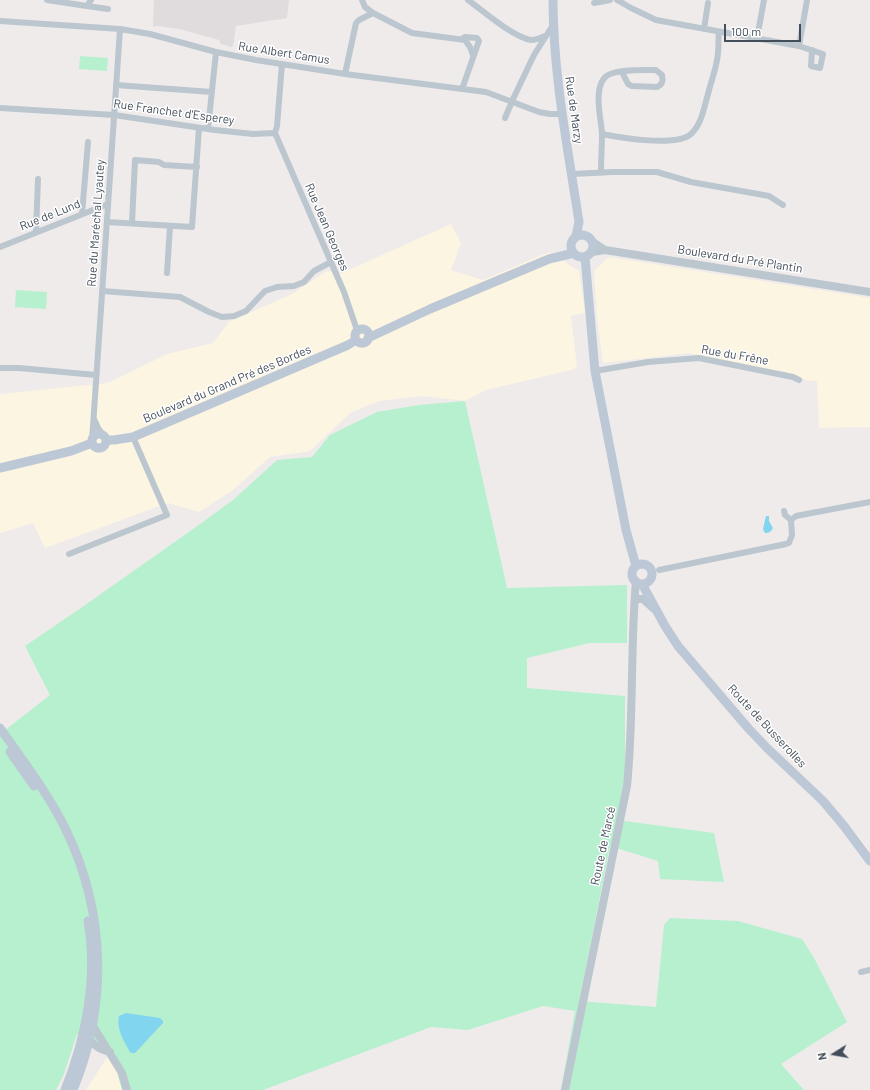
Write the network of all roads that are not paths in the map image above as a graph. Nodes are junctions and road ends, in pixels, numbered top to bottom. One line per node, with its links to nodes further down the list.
1 (47, 0): 12 (street)
2 (91, 0): 12 (street)
3 (362, 0): 14 (street)
4 (468, 0): 23 (street)
5 (553, 0): 16 (main road, Rue de Marzy)
6 (610, 0): 10 (street)
7 (617, 0): 17 (street)
8 (764, 0): 21 (street)
9 (807, 0): 25 (street)
10 (594, 3)
11 (708, 3): 17 (street)
12 (87, 6): 13 (street)
13 (108, 9)
14 (373, 13): 22 (street); 31 (street)
15 (0, 21): 18 (street, Rue Albert Camus)
16 (553, 25): 20 (street); 37 (main road, Rue de Marzy)
17 (704, 29): 19 (street)
18 (120, 30): 27 (street, Rue Albert Camus); 32 (street, Rue du Maréchal Lyautey)
19 (719, 32): 21 (street); 43 (street)
20 (546, 36): 23 (street); 24 (street)
21 (757, 38): 25 (street)
22 (460, 39): 28 (street); 28 (street)
23 (534, 40): 24 (street)
24 (540, 45): 35 (street)
25 (799, 46): 26 (street)
26 (812, 50)
27 (216, 52): 29 (street, Rue Albert Camus); 34 (street)
28 (473, 55): 33 (street)
29 (282, 64): 31 (street, Rue Albert Camus); 42 (street)
30 (622, 72): 30 (street); 43 (street)
31 (345, 74): 33 (street, Rue Albert Camus)
32 (116, 85): 34 (street); 38 (street, Rue du Maréchal Lyautey)
33 (462, 89): 35 (street, Rue Albert Camus)
34 (212, 92): 41 (street)
35 (512, 102): 37 (street, Rue Albert Camus); 39 (street)
36 (0, 108): 38 (street, Rue Franchet d'Esperey)
37 (563, 114): 47 (main road, Rue de Marzy)
38 (114, 115): 40 (street, Rue Franchet d'Esperey); 49 (street, Rue du Maréchal Lyautey)
39 (505, 118)
40 (199, 128): 41 (street, Rue Franchet d'Esperey); 45 (street)
41 (208, 129): 42 (street, Rue Franchet d'Esperey)
42 (275, 133): 64 (street, Rue Jean Georges)
43 (602, 134): 46 (street)
44 (88, 142): 51 (street)
45 (197, 167): 54 (street); 55 (street)
46 (601, 173): 47 (street); 50 (street)
47 (572, 174): 53 (main road, Rue de Marzy)
48 (38, 178): 56 (street)
49 (108, 204): 51 (street, Rue de Lund); 52 (street, Rue du Maréchal Lyautey)
50 (784, 205)
51 (82, 214): 56 (street, Rue de Lund)
52 (107, 222): 54 (street); 66 (street, Rue du Maréchal Lyautey)
53 (579, 222): 57 (main road, Rue de Marzy); 58 (main road, Rue de Marzy)
54 (132, 223): 55 (street)
55 (170, 226): 65 (street)
56 (36, 232): 60 (street, Rue de Lund)
57 (585, 235): 58 (main road); 59 (main road)
58 (576, 236): 61 (main road)
59 (593, 242): 62 (street, Boulevard du Pré Plantin); 63 (main road)
60 (0, 247)
61 (573, 249): 63 (main road); 68 (main road)
62 (605, 250): 63 (street, Boulevard du Pré Plantin); 67 (street, Boulevard du Pré Plantin)
63 (588, 254): 70 (main road, Route de Busserolles)
64 (331, 262): 66 (street); 68 (street, Rue Jean Georges)
65 (167, 273)
66 (102, 291): 71 (street, Rue du Maréchal Lyautey)
67 (870, 292)
68 (364, 332): 74 (main road, Boulevard du Grand Pré des Bordes)
69 (0, 368): 71 (street)
70 (595, 371): 72 (street, Rue du Frêne); 82 (main road, Route de Busserolles)
71 (96, 375): 73 (street, Rue du Maréchal Lyautey)
72 (799, 380)
73 (93, 418): 75 (street); 76 (street, Rue du Maréchal Lyautey)
74 (133, 437): 75 (main road, Boulevard du Grand Pré des Bordes); 81 (street)
75 (104, 438): 76 (main road, Boulevard du Grand Pré des Bordes)
76 (92, 442): 77 (main road)
77 (0, 468)
78 (870, 502): 80 (street)
79 (784, 511): 80 (street)
80 (791, 520): 82 (street)
81 (69, 554)
82 (645, 575): 83 (street, Route de Marcé); 84 (main road, Route de Busserolles)
83 (635, 601): 84 (street); 101 (street, Route de Marcé)
84 (657, 612): 87 (main road, Route de Busserolles)
85 (0, 728): 91 (main road)
86 (0, 738): 90 (main road)
87 (870, 861)
88 (870, 970): 89 (street)
89 (860, 972)
90 (91, 982): 93 (street); 94 (main road)
91 (93, 1026): 92 (street); 93 (main road)
92 (100, 1036): 93 (street); 96 (street)
93 (90, 1039): 94 (street); 95 (street); 97 (main road)
94 (80, 1046): 98 (main road)
95 (98, 1049): 96 (street); 97 (street)
96 (110, 1052): 100 (street)
97 (86, 1056): 99 (main road)
98 (65, 1090)
99 (73, 1090)
100 (127, 1090)
101 (564, 1090)

